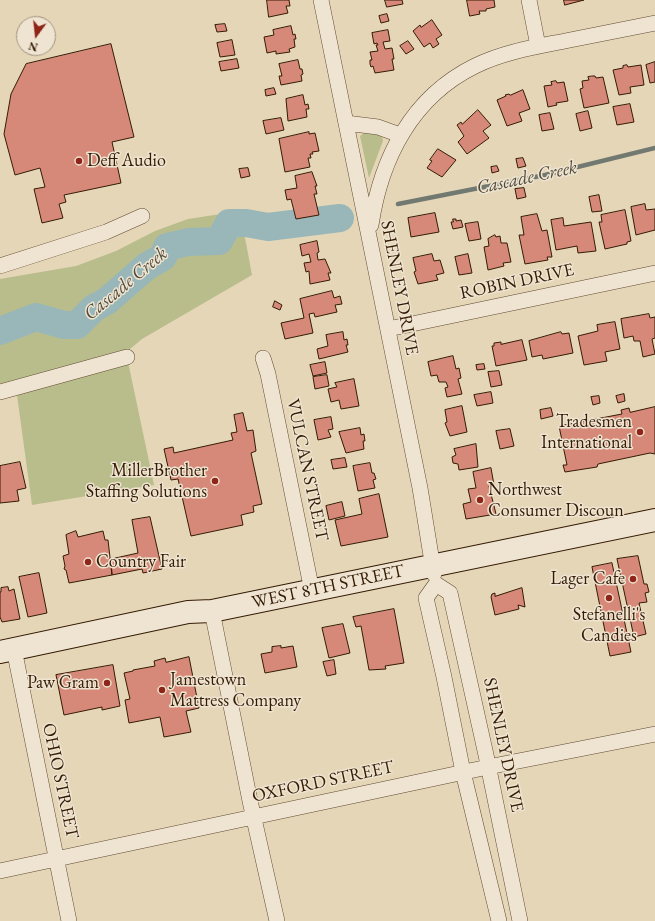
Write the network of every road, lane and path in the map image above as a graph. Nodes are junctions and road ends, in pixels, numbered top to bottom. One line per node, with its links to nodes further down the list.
1 (322, 0): 5 (street, SHENLEY DRIVE)
2 (529, 0): 4 (street)
3 (655, 23): 4 (street)
4 (538, 46): 6 (street)
5 (346, 123): 6 (street); 8 (street, SHENLEY DRIVE)
6 (400, 135): 8 (street)
7 (142, 216): 9 (street)
8 (370, 234): 11 (street, SHENLEY DRIVE)
9 (0, 266)
10 (655, 273): 11 (street, ROBIN DRIVE)
11 (388, 329): 16 (street, SHENLEY DRIVE)
12 (127, 358): 14 (street)
13 (262, 358): 17 (street, VULCAN STREET)
14 (0, 392)
15 (655, 520): 16 (main road, WEST 8TH STREET)
16 (434, 575): 17 (main road, WEST 8TH STREET); 21 (street, SHENLEY DRIVE); 22 (street)
17 (312, 591): 18 (main road, WEST 8TH STREET)
18 (212, 611): 19 (main road, WEST 8TH STREET); 23 (street)
19 (7, 651): 24 (street, OHIO STREET)
20 (655, 734): 21 (street, OXFORD STREET)
21 (488, 767): 22 (street, OXFORD STREET); 29 (street, SHENLEY DRIVE)
22 (463, 772): 23 (street, OXFORD STREET); 28 (street)
23 (253, 817): 24 (street, OXFORD STREET); 27 (street)
24 (57, 859): 25 (street, OXFORD STREET); 26 (street, OHIO STREET)
25 (0, 870)
26 (69, 921)
27 (277, 921)
28 (499, 921)
29 (520, 921)

